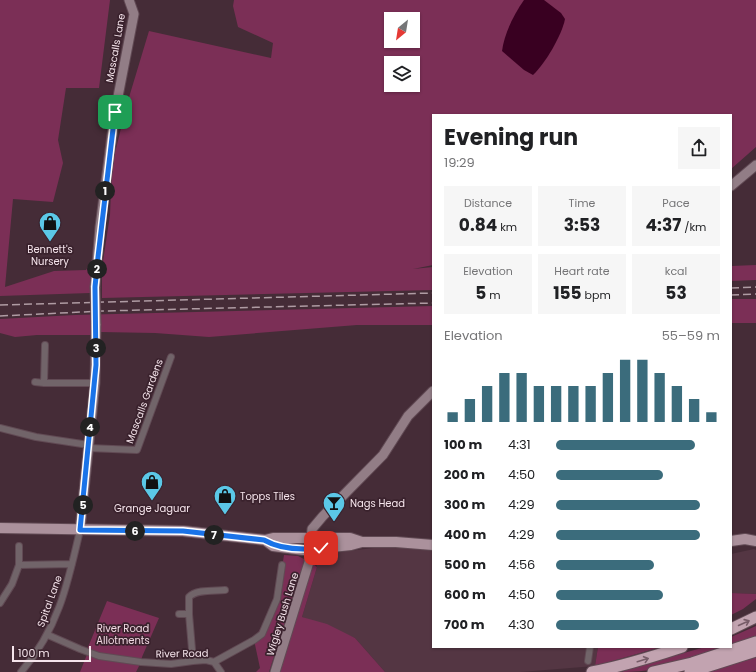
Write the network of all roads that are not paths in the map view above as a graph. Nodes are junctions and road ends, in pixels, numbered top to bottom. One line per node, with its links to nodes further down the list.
1 (129, 0): 2 (street, Mascalls Lane)
2 (134, 5): 8 (street, Mascalls Lane, bridge)
3 (756, 165): 4 (street)
4 (732, 185)
5 (45, 345): 9 (street)
6 (171, 357): 12 (street, Mascalls Gardens)
7 (35, 382): 9 (street)
8 (95, 382): 9 (street); 12 (street, Mascalls Lane)
9 (44, 383)
10 (432, 392): 15 (street)
11 (0, 428): 12 (street)
12 (89, 446): 14 (street, Mascalls Lane)
13 (0, 528): 14 (main road)
14 (80, 530): 16 (main road); 23 (street, Spital Lane)
15 (311, 538): 16 (main road); 19 (main road); 22 (street, Wigley Bush Lane)
16 (264, 540): 22 (main road)
17 (732, 541): 18 (main road)
18 (756, 541)
19 (362, 542): 20 (main road); 22 (main road)
20 (432, 545)
21 (19, 546): 24 (street)
22 (311, 549): 44 (street, Wigley Bush Lane)
23 (72, 564): 24 (street); 32 (street, Spital Lane)
24 (19, 565): 27 (street)
25 (282, 565): 39 (street)
26 (225, 590): 29 (street)
27 (0, 604)
28 (179, 614): 29 (street)
29 (189, 614): 37 (street)
30 (756, 617): 31 (highway, one-way to 30)
31 (732, 629)
32 (48, 635): 40 (street, River Road); 41 (street, Spital Lane)
33 (756, 642): 46 (highway)
34 (590, 648): 38 (street)
35 (679, 648): 45 (highway, one-way to 35)
36 (756, 651): 47 (highway)
37 (193, 661): 39 (street, River Road); 40 (street, River Road)
38 (588, 661)
39 (214, 662): 43 (street, River Road)
40 (172, 664): 42 (street)
41 (20, 672)
42 (170, 672)
43 (222, 672)
44 (275, 672)
45 (592, 672)
46 (653, 672)
47 (690, 672)

